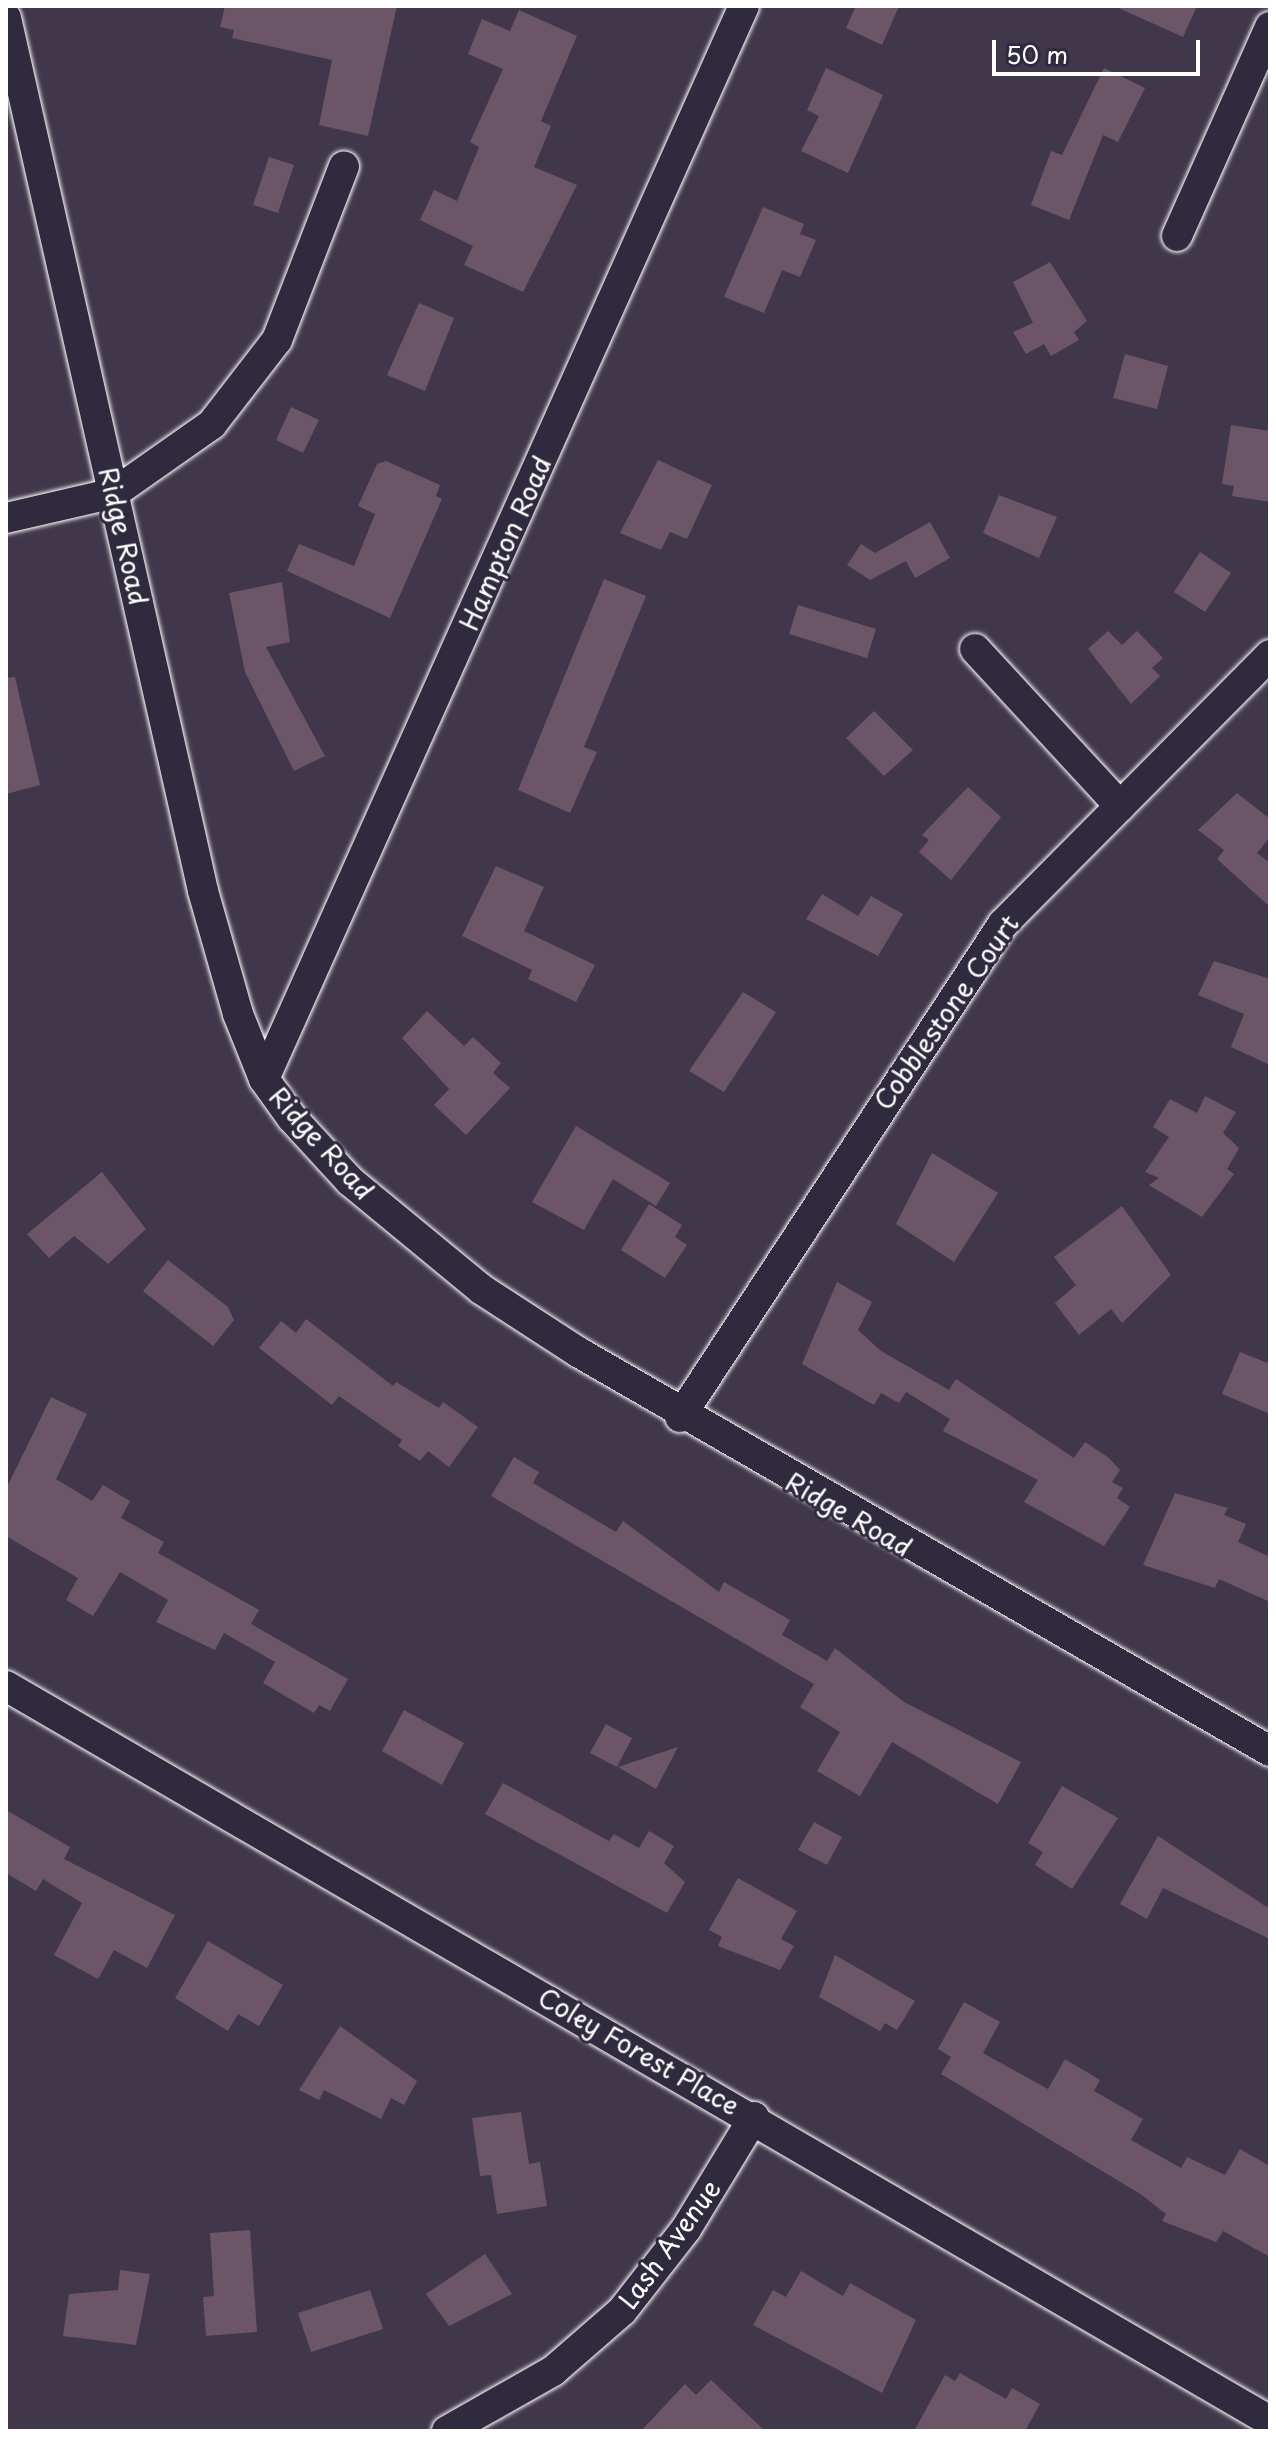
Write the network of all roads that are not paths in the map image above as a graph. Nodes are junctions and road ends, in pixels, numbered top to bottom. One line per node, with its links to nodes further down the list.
1 (744, 6): 11 (street, Hampton Road)
2 (6, 18): 6 (street, Ridge Road)
3 (1270, 27): 5 (street)
4 (344, 166): 6 (street)
5 (1177, 236)
6 (114, 493): 7 (street); 11 (street, Ridge Road)
7 (6, 518)
8 (975, 649): 10 (street)
9 (1270, 655): 10 (street, Cobblestone Court)
10 (1120, 806): 12 (street, Cobblestone Court)
11 (264, 1079): 12 (street, Ridge Road)
12 (680, 1417): 14 (street, Ridge Road)
13 (6, 1686): 15 (street, Coley Forest Place)
14 (1270, 1751)
15 (754, 2117): 16 (street, Coley Forest Place); 17 (street, Lash Avenue)
16 (1270, 2421)
17 (447, 2431)

